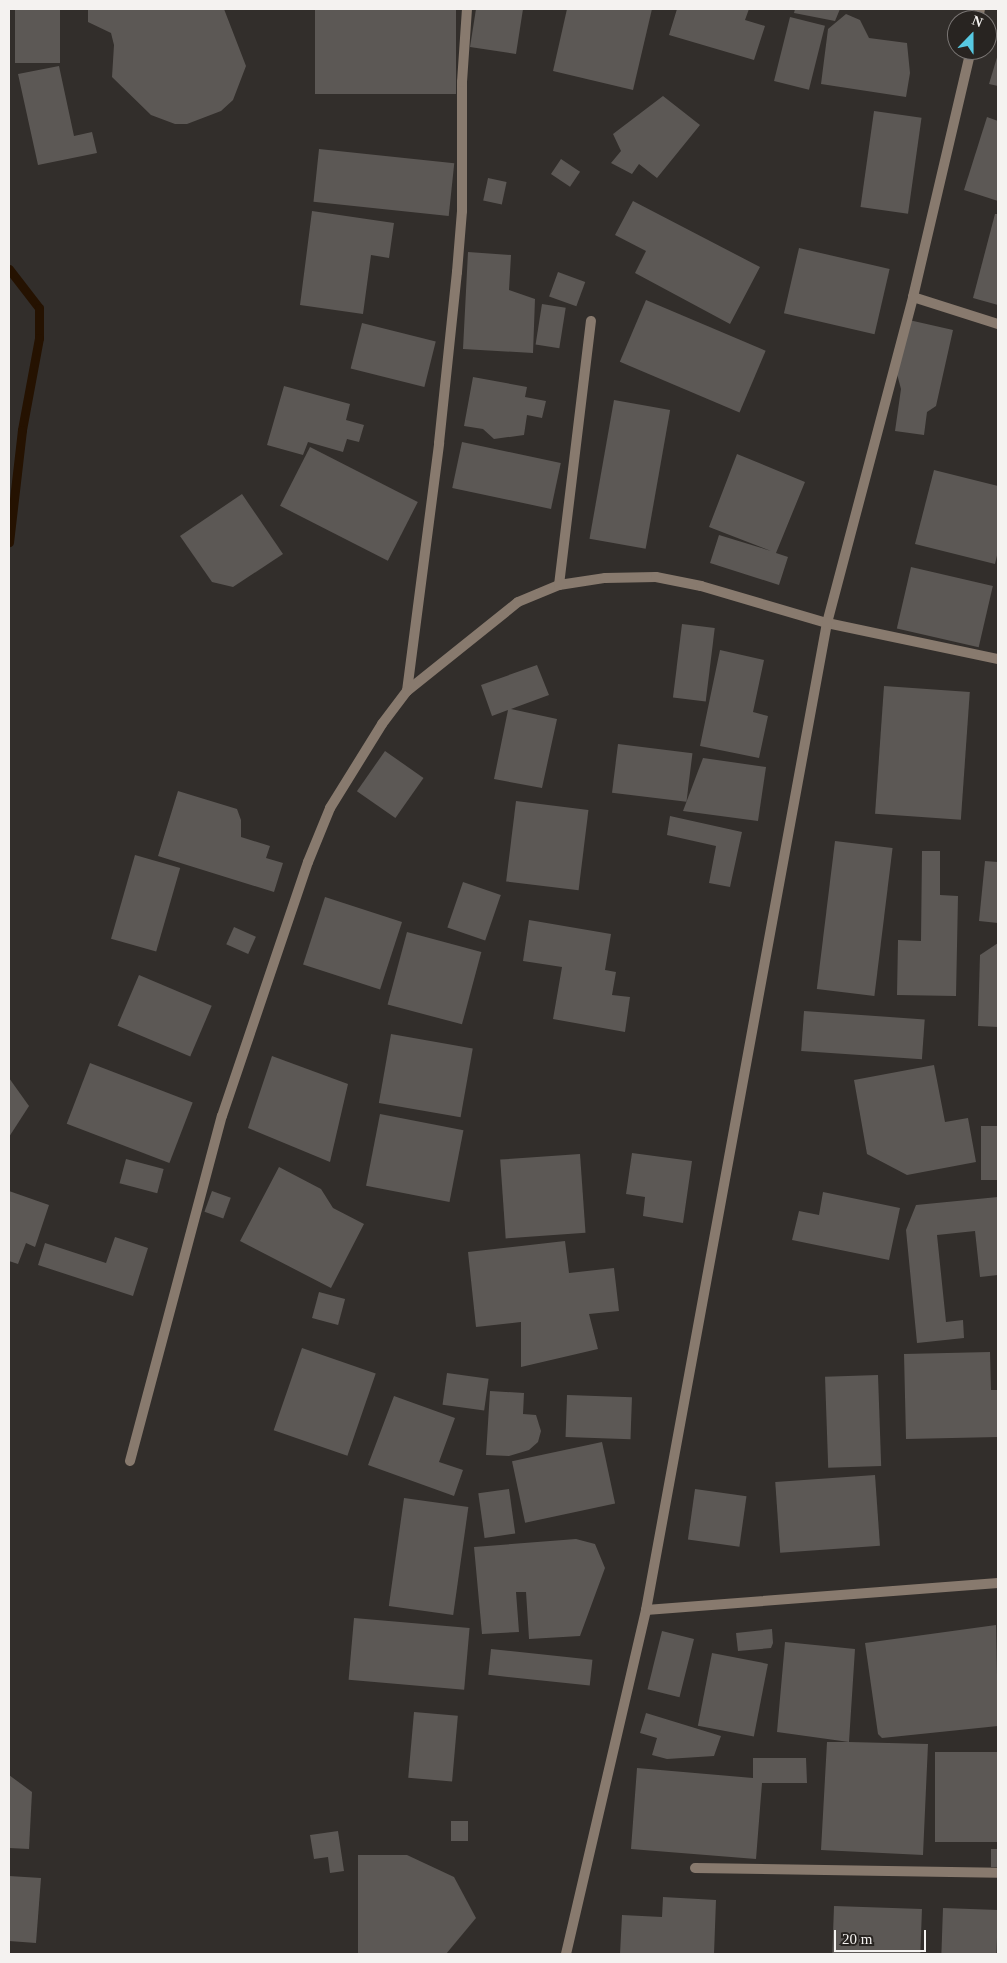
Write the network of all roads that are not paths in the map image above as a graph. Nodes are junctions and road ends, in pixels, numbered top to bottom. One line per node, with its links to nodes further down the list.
1 (467, 9): 9 (street)
2 (969, 60): 3 (street)
3 (912, 297): 5 (street); 7 (street)
4 (591, 321): 6 (street)
5 (998, 324)
6 (559, 585): 7 (street); 9 (street)
7 (827, 623): 8 (street); 12 (street)
8 (998, 659)
9 (407, 691): 10 (street)
10 (130, 1461)
11 (998, 1583): 12 (street)
12 (646, 1610): 15 (street)
13 (695, 1868): 14 (street)
14 (998, 1873)
15 (566, 1954)

